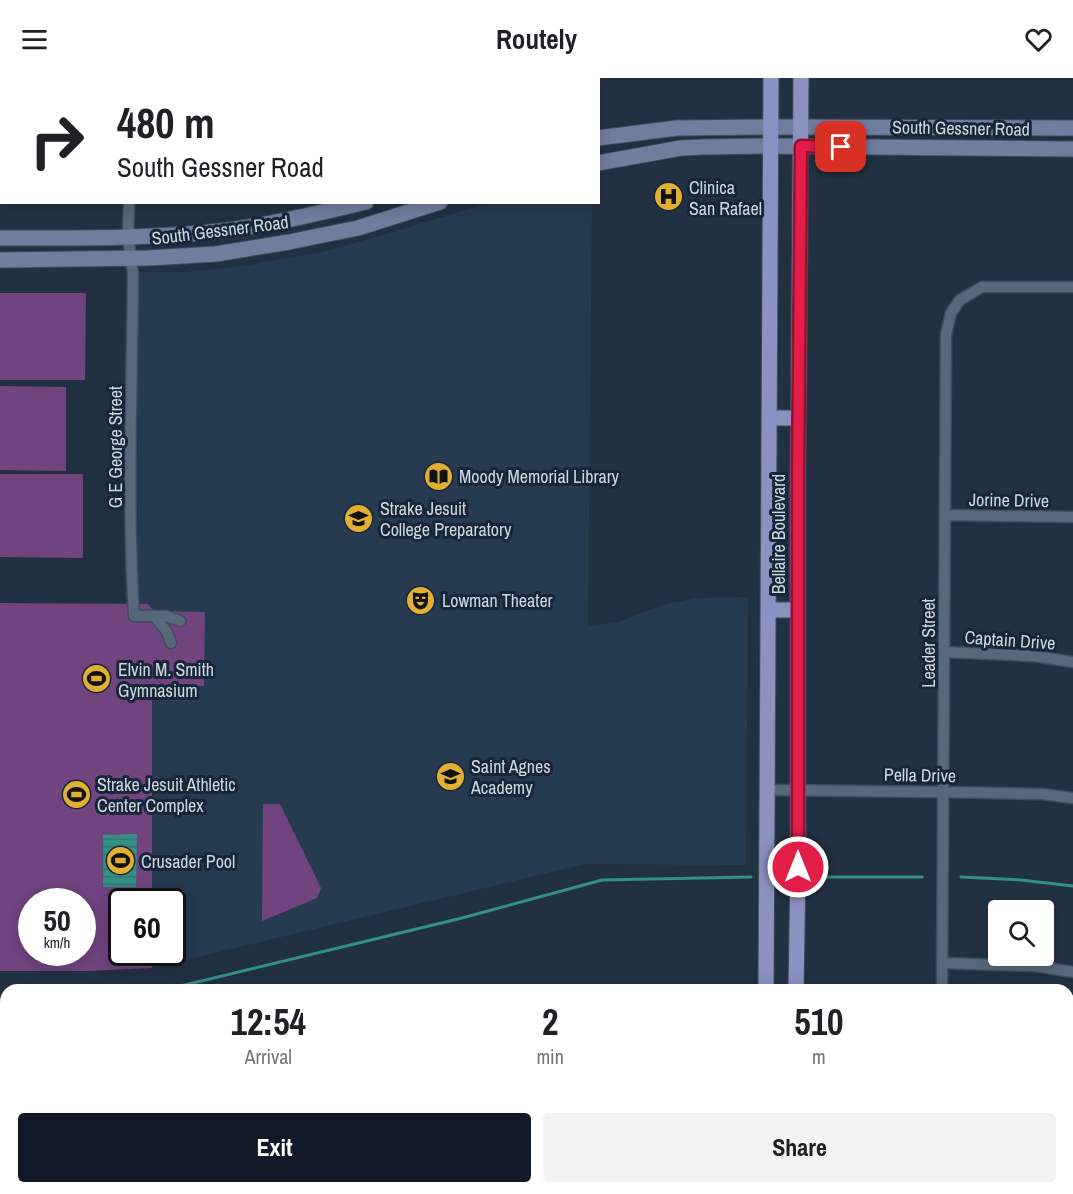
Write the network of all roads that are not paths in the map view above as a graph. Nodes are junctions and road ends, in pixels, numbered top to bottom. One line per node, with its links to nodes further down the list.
1 (771, 78): 3 (main road, Bellaire Boulevard)
2 (801, 78): 4 (main road, Bellaire Boulevard)
3 (771, 127): 4 (main road, South Gessner Road); 7 (main road, South Gessner Road); 8 (main road, Bellaire Boulevard)
4 (801, 127): 5 (main road, South Gessner Road); 9 (main road, Bellaire Boulevard)
5 (1003, 127): 6 (main road, South Gessner Road); 10 (main road)
6 (1073, 128)
7 (600, 138)
8 (771, 146): 9 (main road, South Gessner Road); 12 (main road, South Gessner Road); 21 (main road, Bellaire Boulevard)
9 (801, 146): 10 (main road, South Gessner Road); 22 (main road, Bellaire Boulevard)
10 (1004, 149): 11 (main road, South Gessner Road)
11 (1073, 149)
12 (600, 163)
13 (129, 204): 16 (street)
14 (357, 204): 16 (main road, South Gessner Road)
15 (434, 204): 18 (main road, South Gessner Road)
16 (128, 237): 17 (main road, South Gessner Road); 18 (street)
17 (0, 238)
18 (131, 258): 19 (main road, South Gessner Road); 27 (street, G E George Street)
19 (0, 260)
20 (1073, 287): 23 (street, Leader Street)
21 (770, 418): 22 (main road); 25 (main road, Bellaire Boulevard)
22 (798, 418): 26 (main road, Bellaire Boulevard)
23 (945, 515): 24 (street, Jorine Drive); 30 (street, Leader Street)
24 (1073, 517)
25 (768, 610): 26 (main road); 32 (main road, Bellaire Boulevard)
26 (798, 610): 33 (main road, Bellaire Boulevard)
27 (155, 617): 28 (street, G E George Street); 29 (street)
28 (180, 621)
29 (171, 643)
30 (944, 652): 31 (street, Captain Drive); 34 (street, Leader Street)
31 (1073, 662)
32 (767, 790): 33 (street, Pella Drive); 38 (main road, Bellaire Boulevard)
33 (798, 791): 34 (street, Pella Drive); 39 (main road, Bellaire Boulevard)
34 (943, 792): 35 (street, Pella Drive); 36 (street, Leader Street)
35 (1073, 798)
36 (942, 963): 37 (street); 40 (street, Leader Street)
37 (1073, 972)
38 (766, 984)
39 (796, 984)
40 (942, 984)

